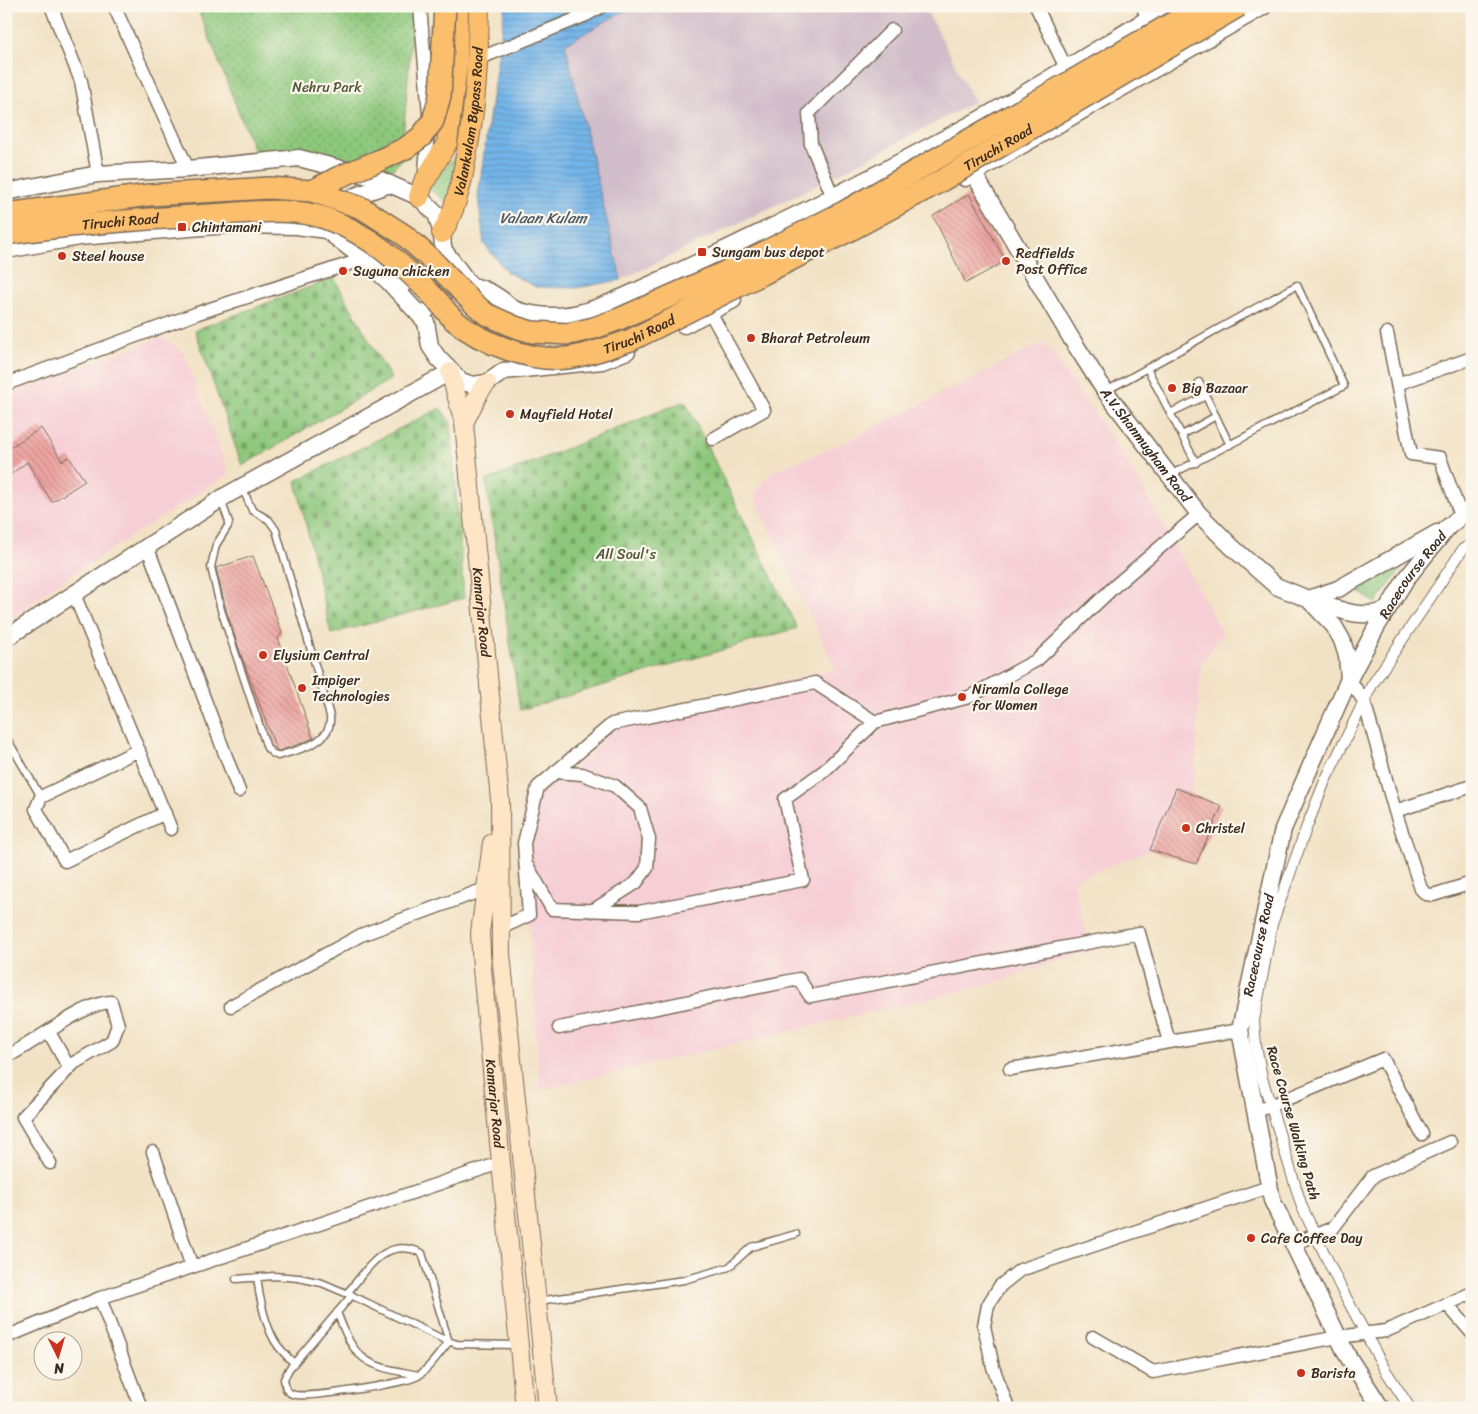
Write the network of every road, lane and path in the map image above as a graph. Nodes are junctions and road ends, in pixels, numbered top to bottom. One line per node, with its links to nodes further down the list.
1 (51, 6): 18 (street)
2 (114, 6): 17 (street)
3 (420, 6): 22 (street)
4 (445, 6): 21 (highway, bridge)
5 (458, 6): 22 (main road, Valankulam Bypass Road)
6 (480, 6): 15 (main road, Valankulam Bypass Road)
7 (602, 6): 15 (street)
8 (1036, 6): 16 (street)
9 (1169, 6): 13 (street)
10 (1202, 6): 21 (highway, Tiruchi Road, bridge)
11 (1239, 6): 27 (highway, Tiruchi Road, bridge)
12 (1264, 6): 19 (street)
13 (1145, 13): 16 (street)
14 (892, 30): 24 (street)
15 (478, 59): 28 (main road, Valankulam Bypass Road)
16 (1066, 68): 24 (street)
17 (188, 169): 18 (street); 20 (street)
18 (98, 174): 23 (street)
19 (974, 174): 34 (street); 45 (street, A.V.Shanmugham Raod)
20 (390, 184): 22 (street); 26 (street)
21 (312, 191): 25 (highway, Tiruchi Road, bridge)
22 (421, 191): 28 (street)
23 (6, 192)
24 (833, 197): 33 (street)
25 (6, 214)
26 (326, 230): 29 (street); 30 (street)
27 (6, 234)
28 (443, 241): 31 (street); 32 (street)
29 (6, 250)
30 (364, 259): 32 (street); 43 (street)
31 (470, 285): 33 (street); 35 (street)
32 (394, 288): 35 (street)
33 (513, 309): 39 (street)
34 (710, 312): 39 (street); 51 (street)
35 (426, 322): 40 (street)
36 (1387, 334): 44 (street)
37 (1472, 358): 44 (street)
38 (1146, 368): 45 (lane); 47 (lane); 52 (lane)
39 (504, 371): 42 (street)
40 (450, 372): 42 (street); 49 (main road, Kamarjar Road); 55 (street)
41 (1199, 382): 46 (lane)
42 (487, 383): 49 (main road)
43 (6, 384)
44 (1397, 384): 57 (street)
45 (1105, 391): 54 (street, A.V.Shanmugham Raod)
46 (1206, 396): 47 (lane); 48 (lane)
47 (1170, 413): 50 (lane)
48 (1216, 416): 50 (lane); 52 (lane)
49 (464, 423): 75 (main road, Kamarjar Road)
50 (1182, 435): 53 (lane)
51 (713, 439)
52 (1230, 445): 53 (lane)
53 (1196, 463): 54 (lane)
54 (1170, 476): 58 (street, A.V.Shanmugham Raod)
55 (241, 486): 56 (street); 56 (lane)
56 (221, 499): 61 (street)
57 (1466, 512): 59 (street, Racecourse Road)
58 (1199, 514): 63 (street, A.V.Shanmugham Raod); 68 (street)
59 (1448, 527): 63 (street); 64 (street, Racecourse Road)
60 (1472, 544): 67 (street, Race Course Walking Path)
61 (147, 546): 62 (street); 73 (street)
62 (74, 594): 65 (street); 70 (street)
63 (1308, 599): 64 (street); 66 (street, A.V.Shanmugham Raod)
64 (1387, 610): 66 (street, Racecourse Road)
65 (6, 638)
66 (1349, 679): 67 (street); 86 (street, Racecourse Road)
67 (1364, 701): 76 (street); 92 (street, Race Course Walking Path)
68 (875, 722): 71 (street); 82 (street)
69 (6, 737): 74 (lane)
70 (139, 750): 74 (street); 77 (street)
71 (555, 772): 79 (street); 82 (street)
72 (1472, 786): 76 (street)
73 (239, 791)
74 (41, 797): 77 (street)
75 (500, 800): 81 (main road, Kamarjar Road); 83 (main road, Kamarjar Road)
76 (1395, 811): 80 (street)
77 (165, 813): 78 (street)
78 (171, 830)
79 (526, 864): 82 (street); 83 (street)
80 (1472, 883)
81 (485, 889): 84 (street); 98 (main road, Kamarjar Road)
82 (592, 910)
83 (501, 928): 109 (main road, Kamarjar Road)
84 (231, 1006)
85 (559, 1028): 88 (street)
86 (1240, 1030): 88 (street); 93 (street, Racecourse Road)
87 (49, 1032): 89 (street); 90 (street); 90 (street)
88 (1169, 1042): 91 (street)
89 (6, 1057)
90 (69, 1068): 97 (street)
91 (1010, 1069)
92 (1271, 1106): 93 (street); 94 (street); 101 (street, Race Course Walking Path)
93 (1255, 1112): 99 (street, Racecourse Road)
94 (1422, 1134)
95 (1450, 1142): 101 (street)
96 (153, 1152): 103 (street)
97 (50, 1163)
98 (500, 1163): 103 (street); 118 (main road, Kamarjar Road)
99 (1269, 1187): 102 (street, Racecourse Road); 124 (street)
100 (796, 1234): 109 (lane)
101 (1315, 1235): 102 (street); 112 (street, Race Course Walking Path)
102 (1293, 1244): 116 (street, Racecourse Road)
103 (192, 1267): 108 (street)
104 (257, 1277): 105 (lane); 107 (lane); 119 (lane)
105 (236, 1279)
106 (1472, 1293): 110 (street)
107 (349, 1294): 111 (lane); 117 (lane); 117 (lane)
108 (100, 1298): 114 (street); 121 (street)
109 (537, 1301): 123 (main road, Kamarjar Road)
110 (1447, 1304): 112 (street); 113 (street)
111 (337, 1312): 119 (lane); 120 (lane)
112 (1365, 1333): 116 (street); 126 (street, Race Course Walking Path)
113 (1472, 1334)
114 (6, 1337)
115 (1093, 1337): 116 (street)
116 (1338, 1337): 125 (street, Racecourse Road)
117 (449, 1342): 118 (lane); 120 (lane)
118 (518, 1345): 122 (main road, Kamarjar Road)
119 (294, 1363): 120 (lane)
120 (418, 1376)
121 (141, 1408)
122 (525, 1408)
123 (548, 1408)
124 (1008, 1408)
125 (1381, 1408)
126 (1410, 1408)

